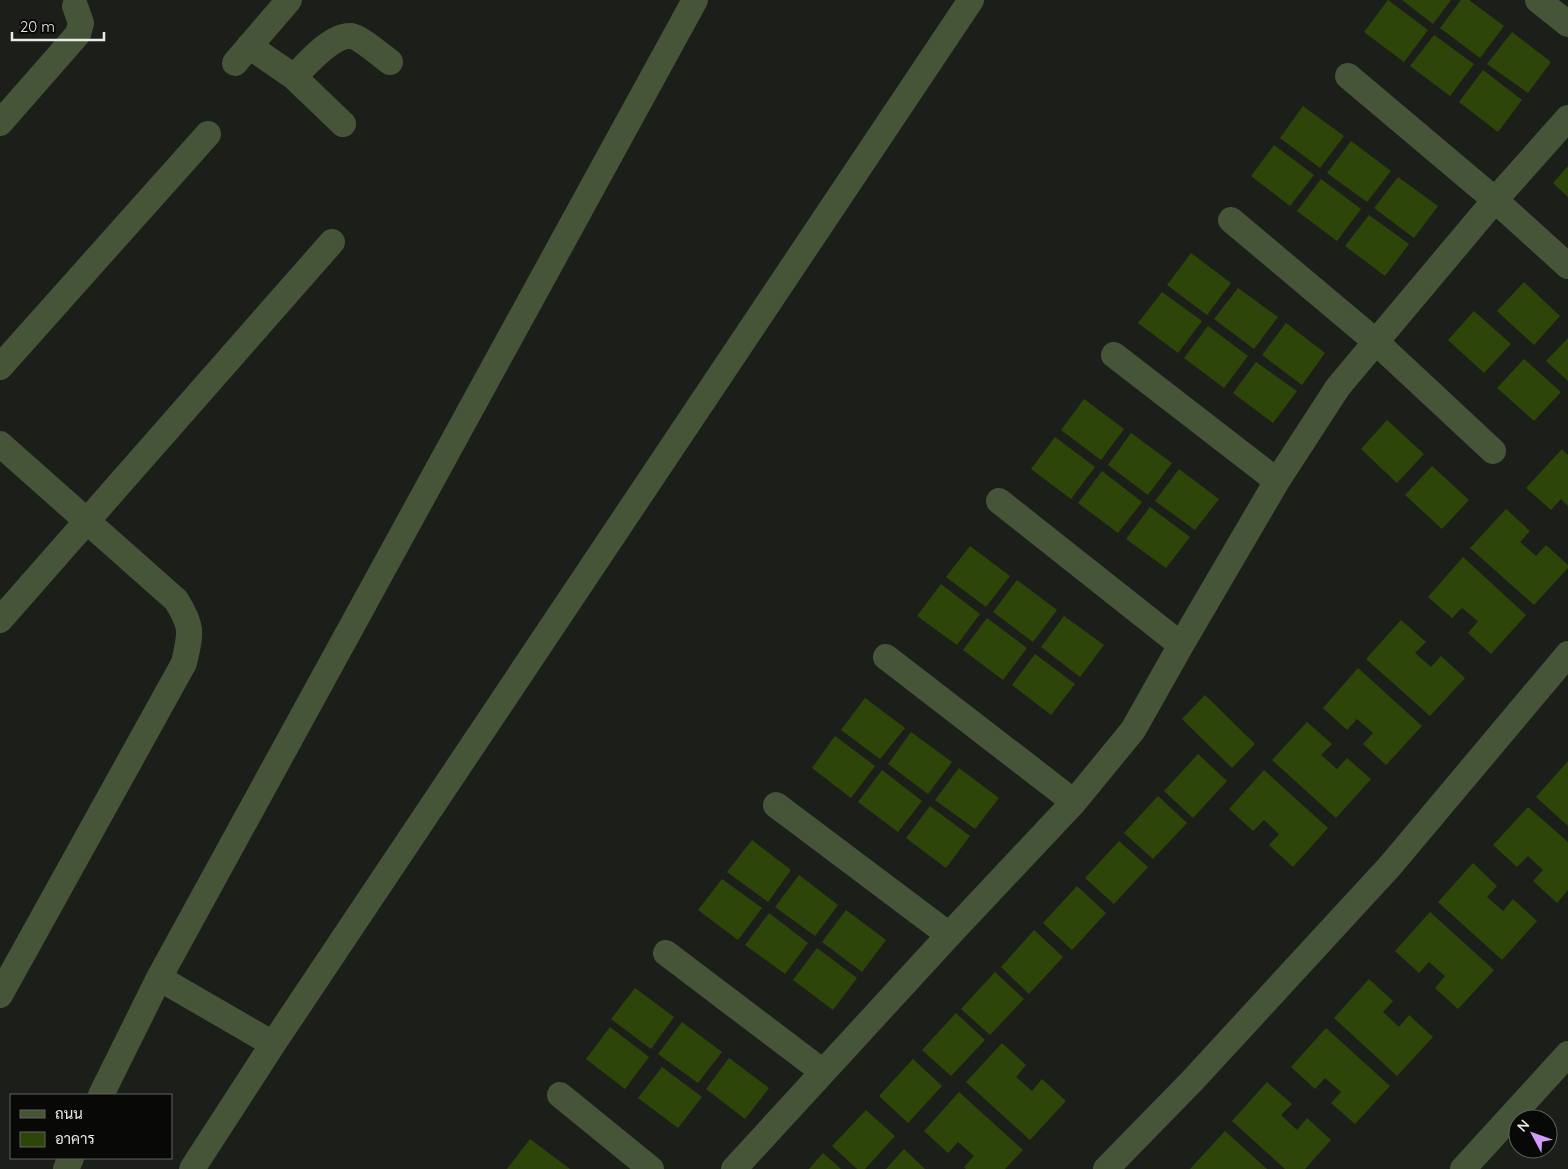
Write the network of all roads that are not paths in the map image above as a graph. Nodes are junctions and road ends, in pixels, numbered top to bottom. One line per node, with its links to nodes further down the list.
1 (290, 0): 9 (street)
2 (695, 0): 34 (street)
3 (971, 0): 36 (street)
4 (1538, 0): 6 (street)
5 (75, 6): 11 (street)
6 (1568, 24)
7 (390, 62): 9 (street)
8 (1348, 76): 14 (street)
9 (294, 77): 12 (street)
10 (1568, 118): 14 (street)
11 (0, 123)
12 (343, 124)
13 (208, 134): 20 (street)
14 (1495, 200): 17 (street); 18 (street)
15 (1231, 220): 18 (street)
16 (332, 242): 25 (street)
17 (1568, 266)
18 (1375, 341): 22 (street); 23 (street)
19 (1114, 355): 23 (street)
20 (0, 367)
21 (0, 444): 25 (street)
22 (1493, 451)
23 (1277, 481): 27 (street)
24 (999, 501): 27 (street)
25 (87, 520): 26 (street); 35 (street)
26 (0, 620)
27 (1181, 645): 30 (street)
28 (1568, 654): 44 (street)
29 (886, 657): 30 (street)
30 (1074, 802): 32 (street)
31 (776, 805): 32 (street)
32 (949, 935): 38 (street)
33 (666, 954): 38 (street)
34 (159, 978): 36 (street); 39 (street)
35 (0, 996)
36 (272, 1044): 41 (street)
37 (1568, 1054): 45 (street)
38 (823, 1072): 43 (street)
39 (102, 1094)
40 (560, 1094): 42 (street)
41 (192, 1169)
42 (651, 1169)
43 (734, 1169)
44 (1106, 1169)
45 (1463, 1169)

